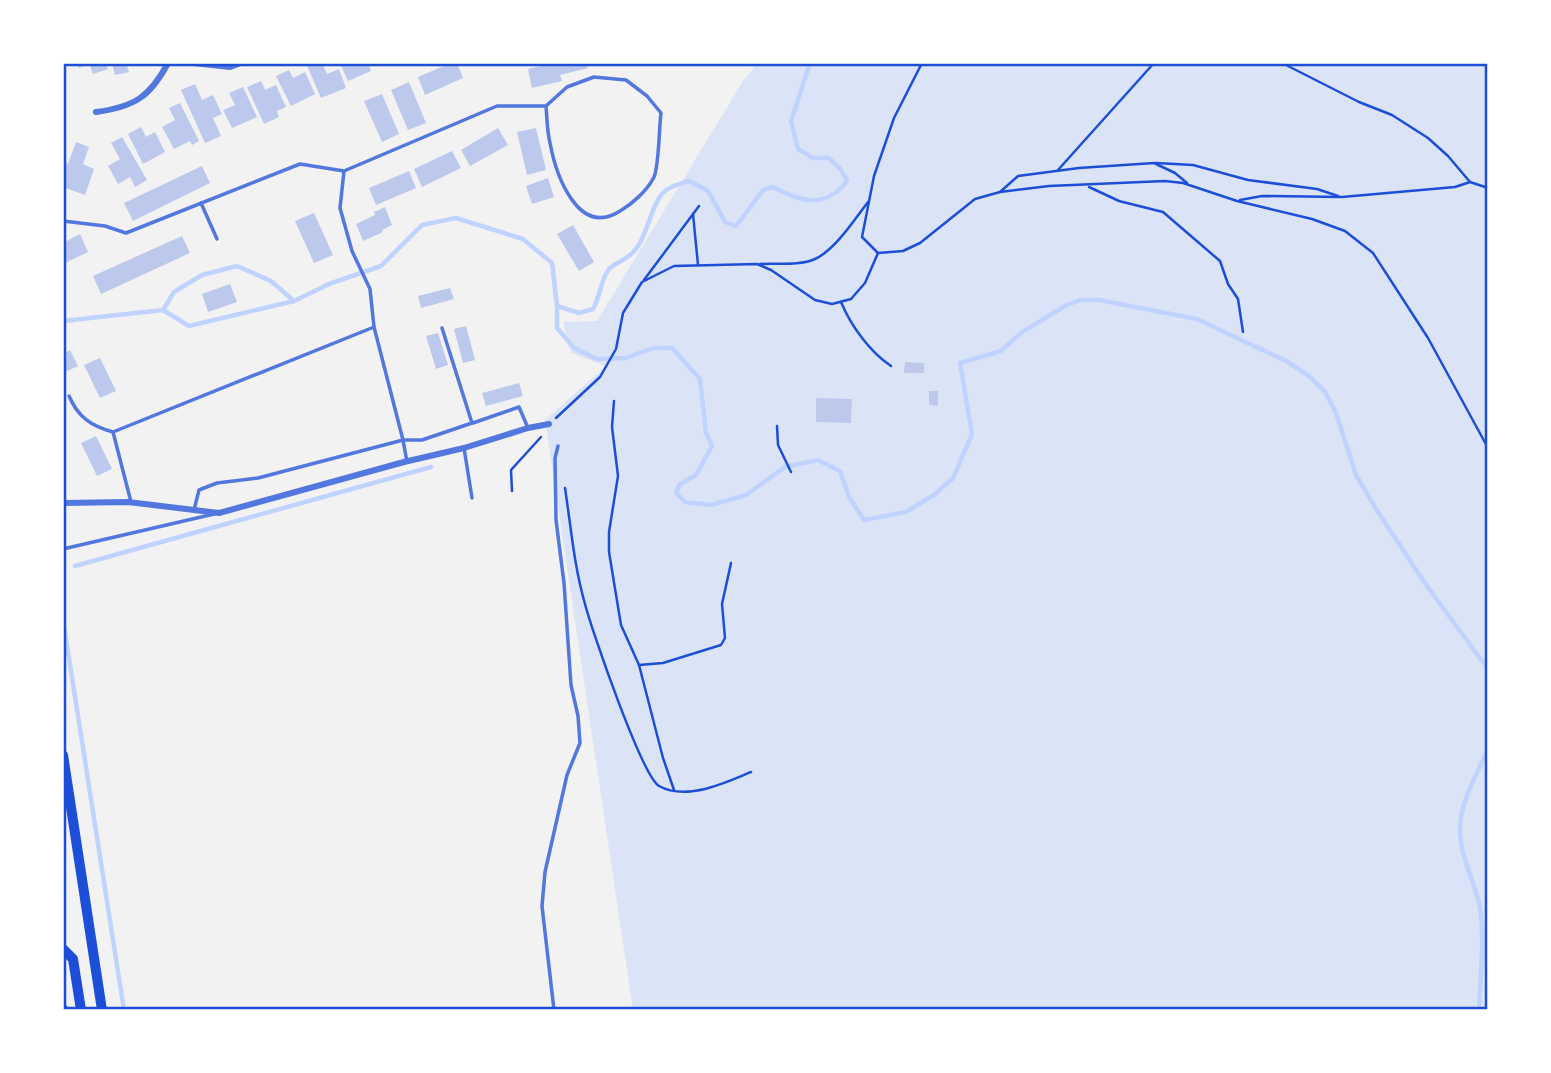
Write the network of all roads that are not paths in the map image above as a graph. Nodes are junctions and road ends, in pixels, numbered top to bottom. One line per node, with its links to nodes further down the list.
1 (169, 63): 5 (street)
2 (193, 63): 3 (street)
3 (241, 63)
4 (546, 106): 4 (lane); 6 (lane)
5 (96, 112)
6 (344, 171): 7 (lane); 10 (lane)
7 (201, 203): 8 (lane); 9 (lane)
8 (63, 221)
9 (217, 239)
10 (374, 327): 16 (lane); 17 (lane)
11 (442, 328): 13 (lane)
12 (69, 396): 16 (lane)
13 (472, 424): 15 (lane); 17 (lane)
14 (549, 424): 15 (street)
15 (528, 428): 19 (street)
16 (113, 432): 22 (lane)
17 (403, 440): 20 (lane); 24 (lane)
18 (558, 446): 31 (lane)
19 (464, 448): 20 (street); 21 (lane)
20 (407, 461): 25 (street)
21 (472, 498)
22 (131, 502): 23 (street); 24 (street)
23 (63, 503)
24 (194, 510): 25 (street)
25 (219, 513): 26 (lane)
26 (63, 549)
27 (63, 755): 30 (main road)
28 (63, 949): 29 (main road)
29 (81, 1010)
30 (102, 1010)
31 (554, 1010)

